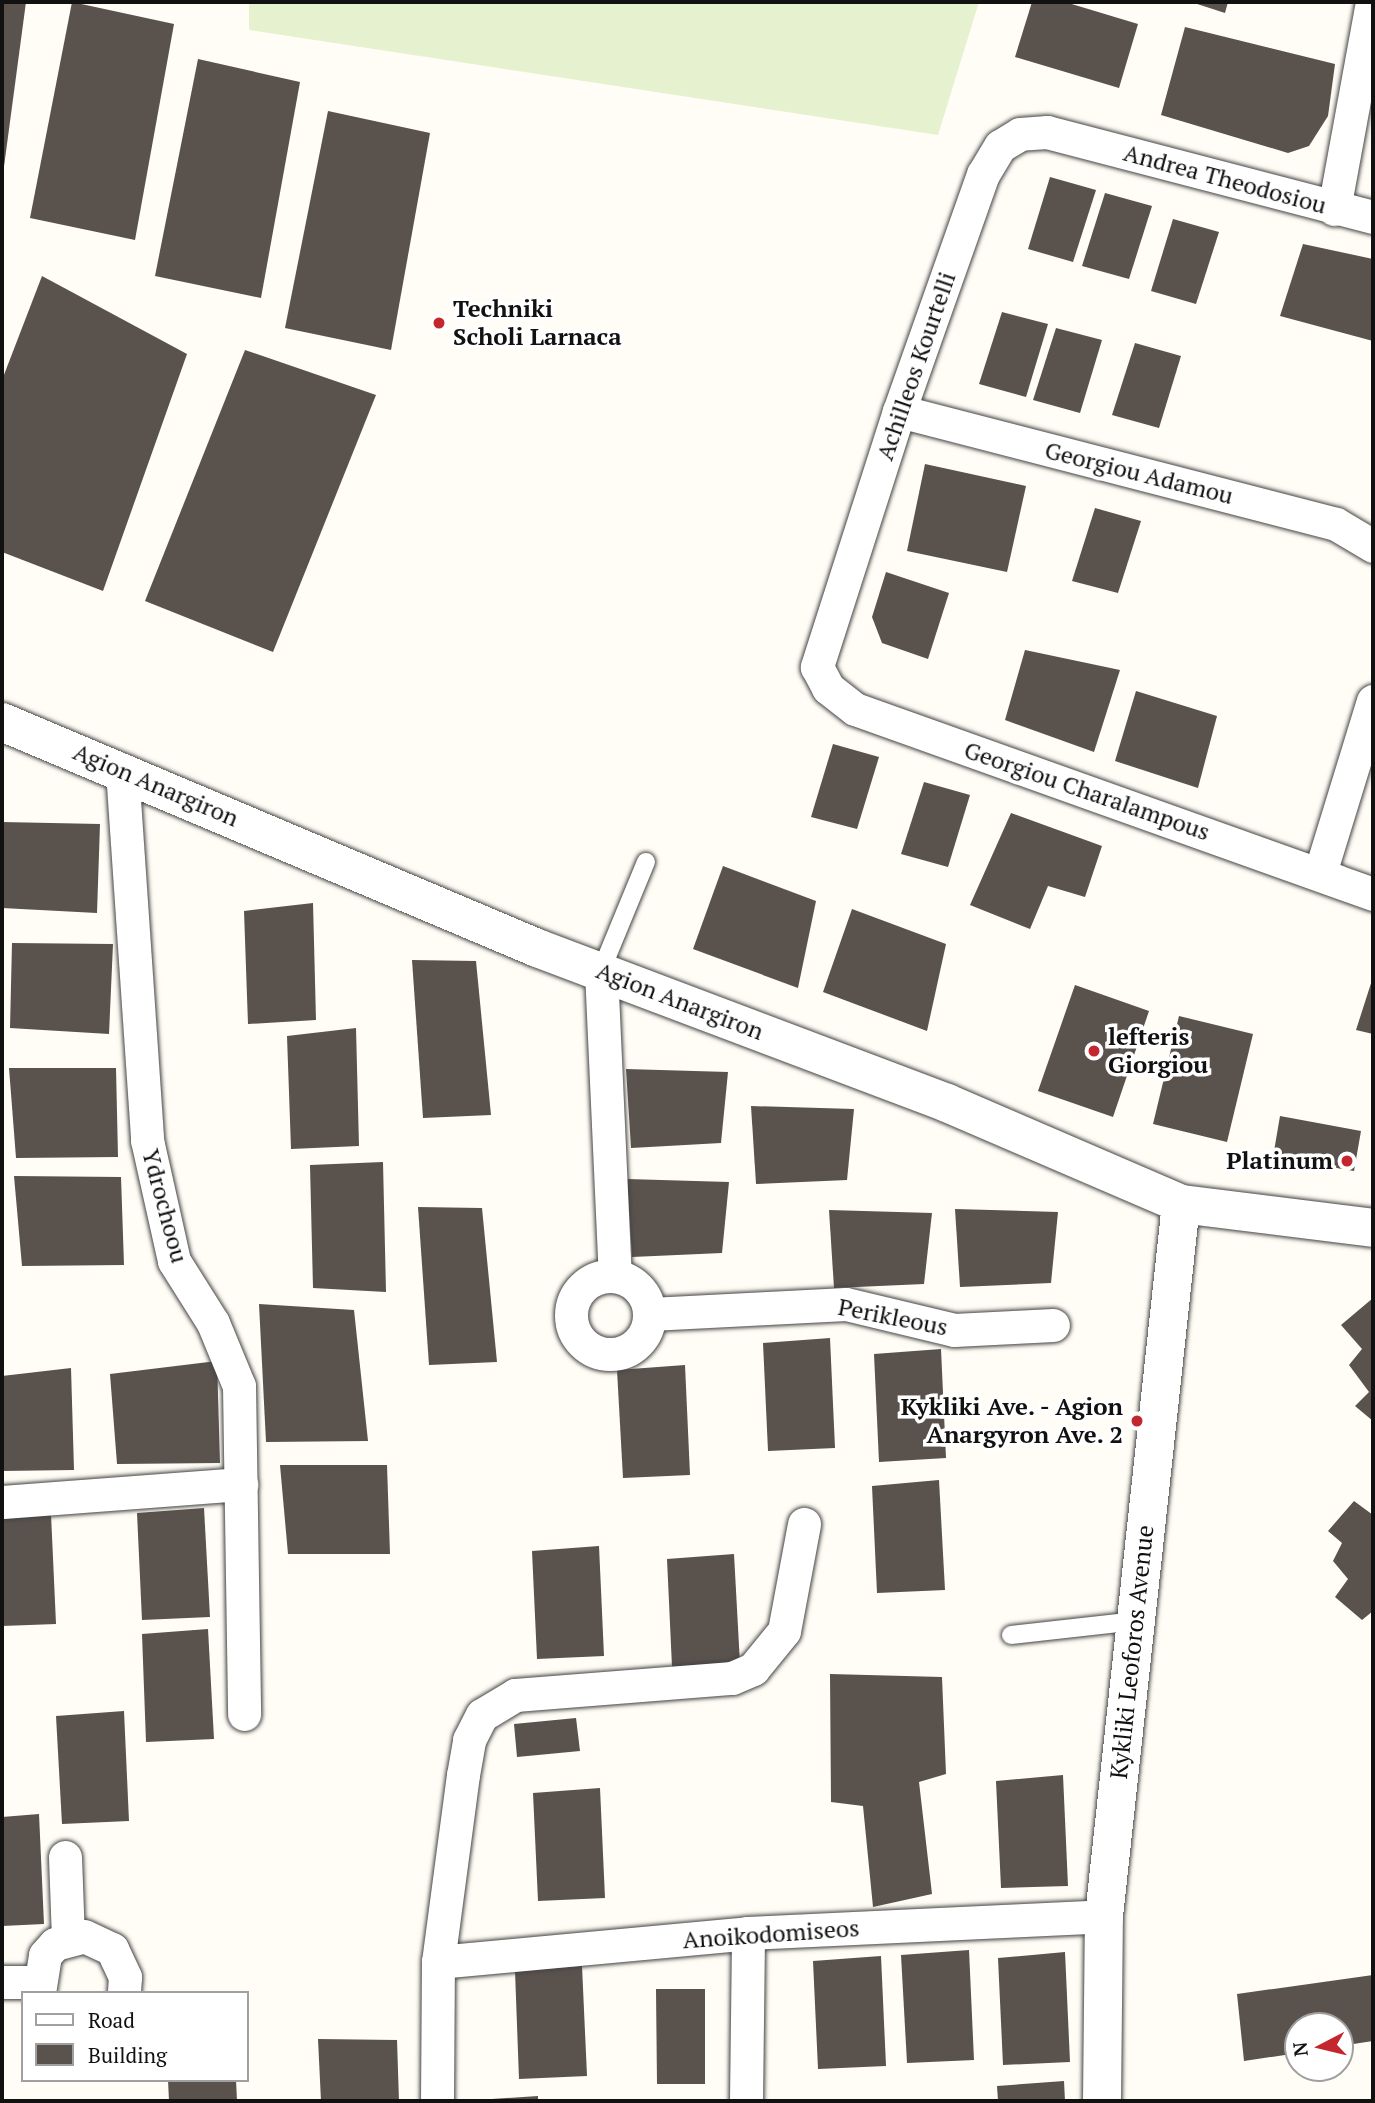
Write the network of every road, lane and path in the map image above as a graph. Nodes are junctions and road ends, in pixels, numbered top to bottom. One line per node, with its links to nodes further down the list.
1 (1372, 2): 3 (street)
2 (1077, 139): 3 (street, Andrea Theodosiou); 5 (street, Achilleos Kourtelli)
3 (1334, 209): 4 (street, Andrea Theodosiou)
4 (1373, 217)
5 (899, 411): 6 (street, Georgiou Adamou); 7 (street, Achilleos Kourtelli)
6 (1373, 547)
7 (817, 667): 12 (street, Georgiou Charalampous)
8 (1373, 701): 12 (street)
9 (2, 722): 10 (street, Agion Anargiron)
10 (122, 770): 14 (street, Agion Anargiron); 20 (street, Ydrochoou)
11 (646, 862): 14 (lane)
12 (1320, 873): 13 (street, Georgiou Charalampous)
13 (1373, 894)
14 (601, 971): 15 (street, Agion Anargiron); 17 (street)
15 (1181, 1204): 16 (street, Agion Anargiron); 23 (street, Kykliki Leoforos Avenue)
16 (1373, 1228)
17 (615, 1276): 18 (street); 18 (street)
18 (650, 1314): 19 (street, Perikleous)
19 (1053, 1325)
20 (241, 1484): 21 (street); 25 (street, Ydrochoou)
21 (2, 1502)
22 (804, 1524): 30 (street)
23 (1136, 1621): 24 (lane); 27 (street, Kykliki Leoforos Avenue)
24 (1011, 1635)
25 (244, 1714)
26 (65, 1857): 29 (street)
27 (1104, 1916): 28 (street, Anoikodomiseos); 36 (street, Kykliki Leoforos Avenue)
28 (748, 1933): 30 (street, Anoikodomiseos); 35 (street)
29 (68, 1938): 32 (street); 33 (street)
30 (438, 1962): 34 (street)
31 (2, 1982): 32 (street)
32 (38, 1987)
33 (124, 1991)
34 (437, 2101)
35 (746, 2101)
36 (1102, 2101)

